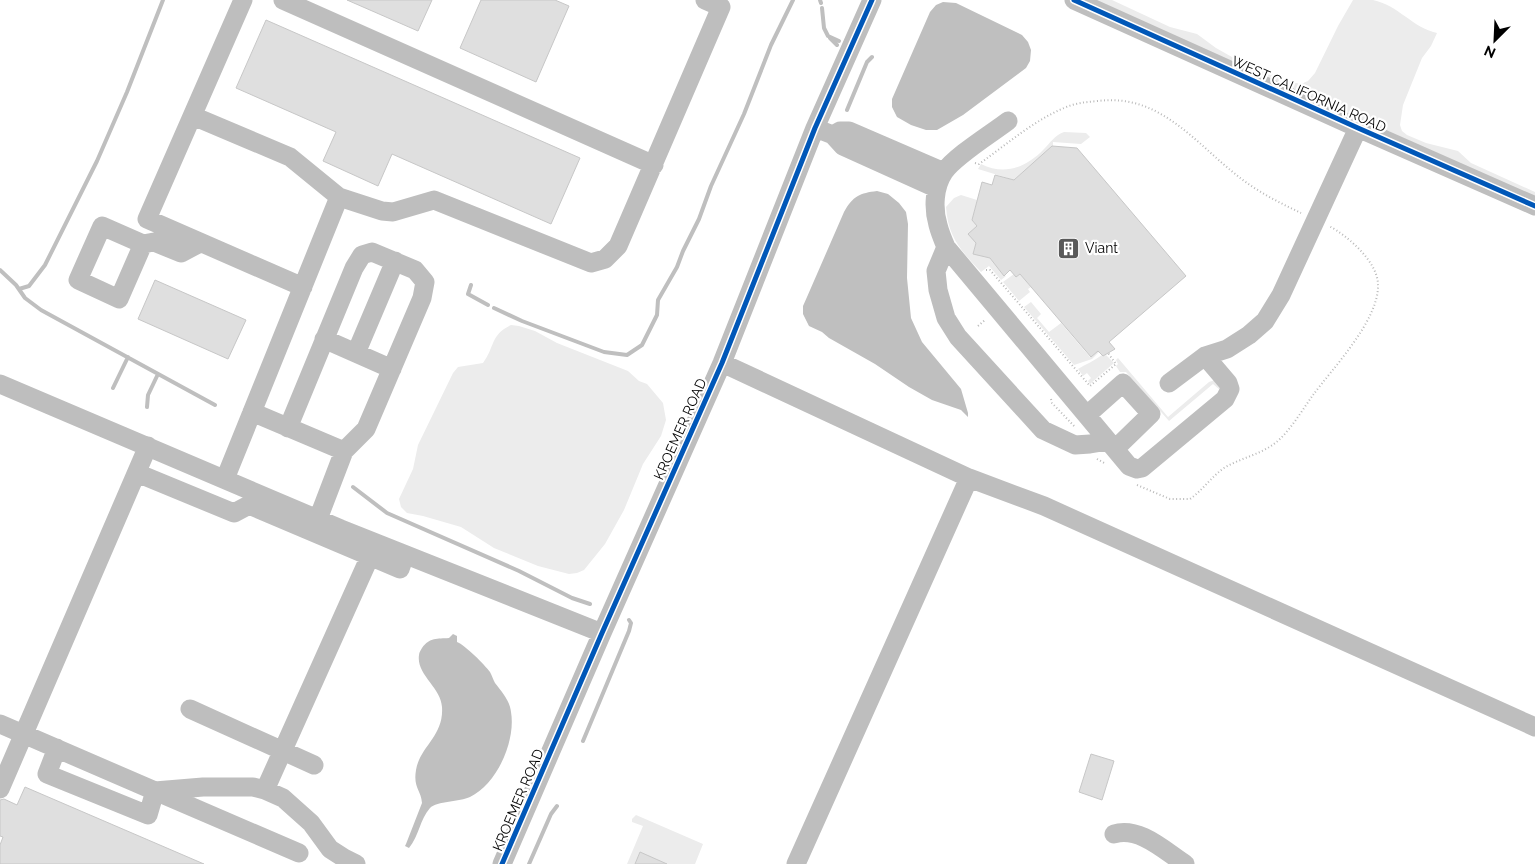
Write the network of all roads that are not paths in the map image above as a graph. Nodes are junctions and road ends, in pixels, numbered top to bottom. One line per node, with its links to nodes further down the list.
1 (243, 0): 6 (street)
2 (283, 0): 10 (street)
3 (705, 0): 10 (street)
4 (872, 0): 8 (street, KROEMER ROAD)
5 (1074, 0): 9 (street, WEST CALIFORNIA ROAD)
6 (193, 116): 12 (street); 14 (street)
7 (1008, 121): 11 (street)
8 (815, 128): 11 (street); 22 (street, KROEMER ROAD)
9 (1358, 128): 13 (street, WEST CALIFORNIA ROAD); 21 (street)
10 (654, 164): 12 (street)
11 (940, 180): 16 (street)
12 (339, 197): 18 (street)
13 (1535, 206)
14 (200, 243): 15 (street); 18 (street)
15 (143, 244)
16 (946, 247): 27 (street); 31 (street)
17 (395, 261): 19 (street); 20 (street); 23 (street)
18 (303, 287): 26 (street)
19 (324, 338): 20 (street); 28 (street)
20 (356, 353): 23 (street)
21 (1205, 356): 24 (street); 31 (street)
22 (722, 363): 33 (street); 38 (street, KROEMER ROAD)
23 (392, 369): 30 (street)
24 (1169, 383)
25 (0, 384): 29 (street)
26 (252, 412): 28 (street); 34 (street)
27 (1082, 422): 31 (street); 31 (street)
28 (288, 428): 30 (street)
29 (148, 446): 32 (street); 34 (street)
30 (344, 451): 36 (street)
31 (1111, 452)
32 (137, 472): 35 (street); 42 (street)
33 (968, 478): 41 (street); 53 (street)
34 (225, 479): 35 (street)
35 (275, 508): 36 (street)
36 (310, 520): 37 (street)
37 (373, 550): 38 (street); 44 (street)
38 (602, 633): 52 (street, KROEMER ROAD)
39 (190, 709): 44 (street)
40 (0, 724): 42 (street)
41 (1535, 727)
42 (24, 734): 43 (street); 46 (street)
43 (57, 748): 48 (street); 48 (street)
44 (283, 750): 45 (street); 47 (street)
45 (314, 765)
46 (0, 789)
47 (265, 790): 48 (street); 51 (street)
48 (155, 791): 50 (street)
49 (1114, 834): 54 (street)
50 (299, 853)
51 (356, 864)
52 (502, 864)
53 (796, 864)
54 (1185, 864)

